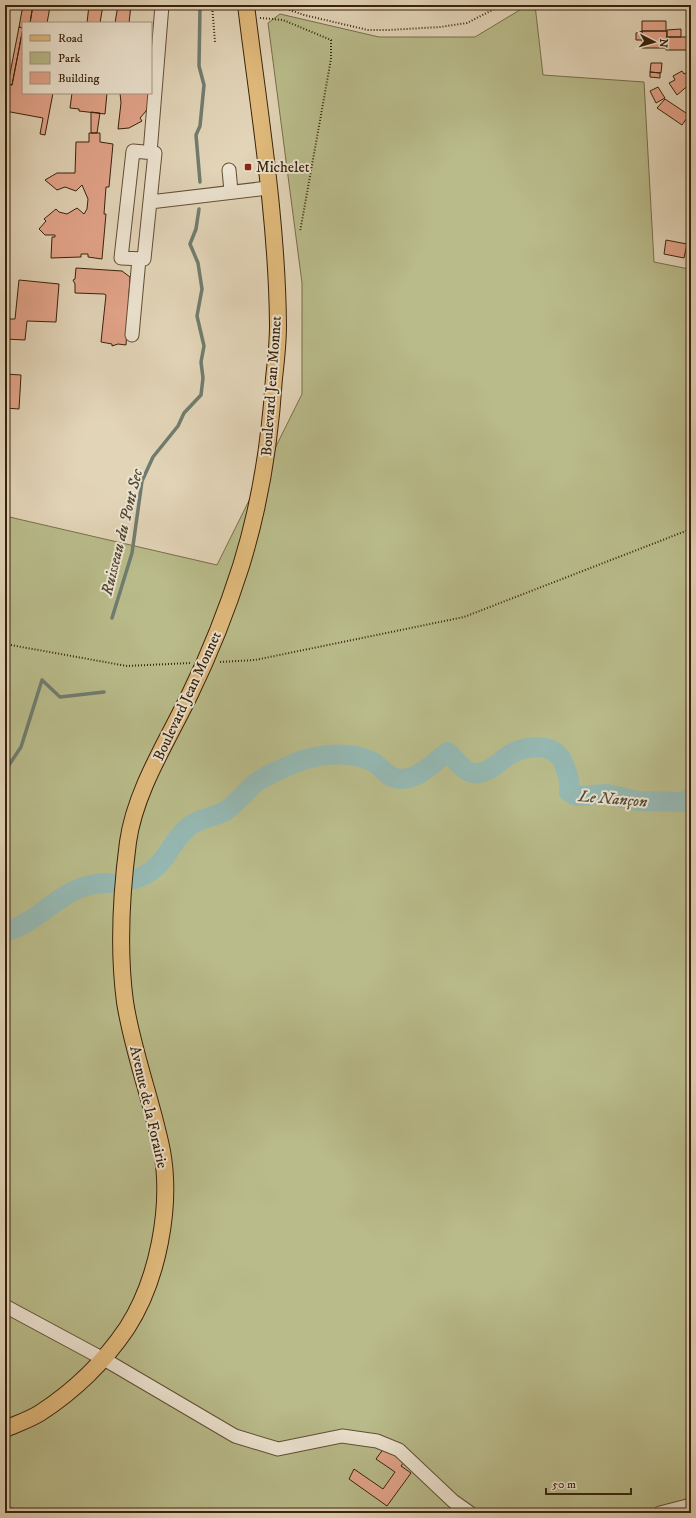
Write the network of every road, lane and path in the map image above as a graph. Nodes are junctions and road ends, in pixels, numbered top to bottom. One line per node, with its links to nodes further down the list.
1 (162, 5): 7 (street)
2 (212, 5): 6 (path)
3 (275, 5): 4 (path)
4 (502, 5)
5 (246, 11): 9 (main road, Boulevard Jean Monnet); 12 (path)
6 (215, 42)
7 (150, 153): 11 (street); 13 (street)
8 (229, 170): 10 (street)
9 (268, 188): 10 (street); 17 (main road, Boulevard Jean Monnet)
10 (231, 192): 11 (street)
11 (150, 202): 13 (street)
12 (300, 232)
13 (140, 259): 14 (street)
14 (132, 335)
15 (691, 529): 17 (path)
16 (5, 644): 17 (path)
17 (205, 662): 18 (main road, Boulevard Jean Monnet)
18 (123, 887): 20 (main road, Avenue de la Forairie)
19 (5, 1306): 20 (street)
20 (103, 1359): 21 (main road, Avenue de la Forairie); 23 (street)
21 (5, 1429)
22 (691, 1505): 24 (street)
23 (470, 1513)
24 (660, 1513)

